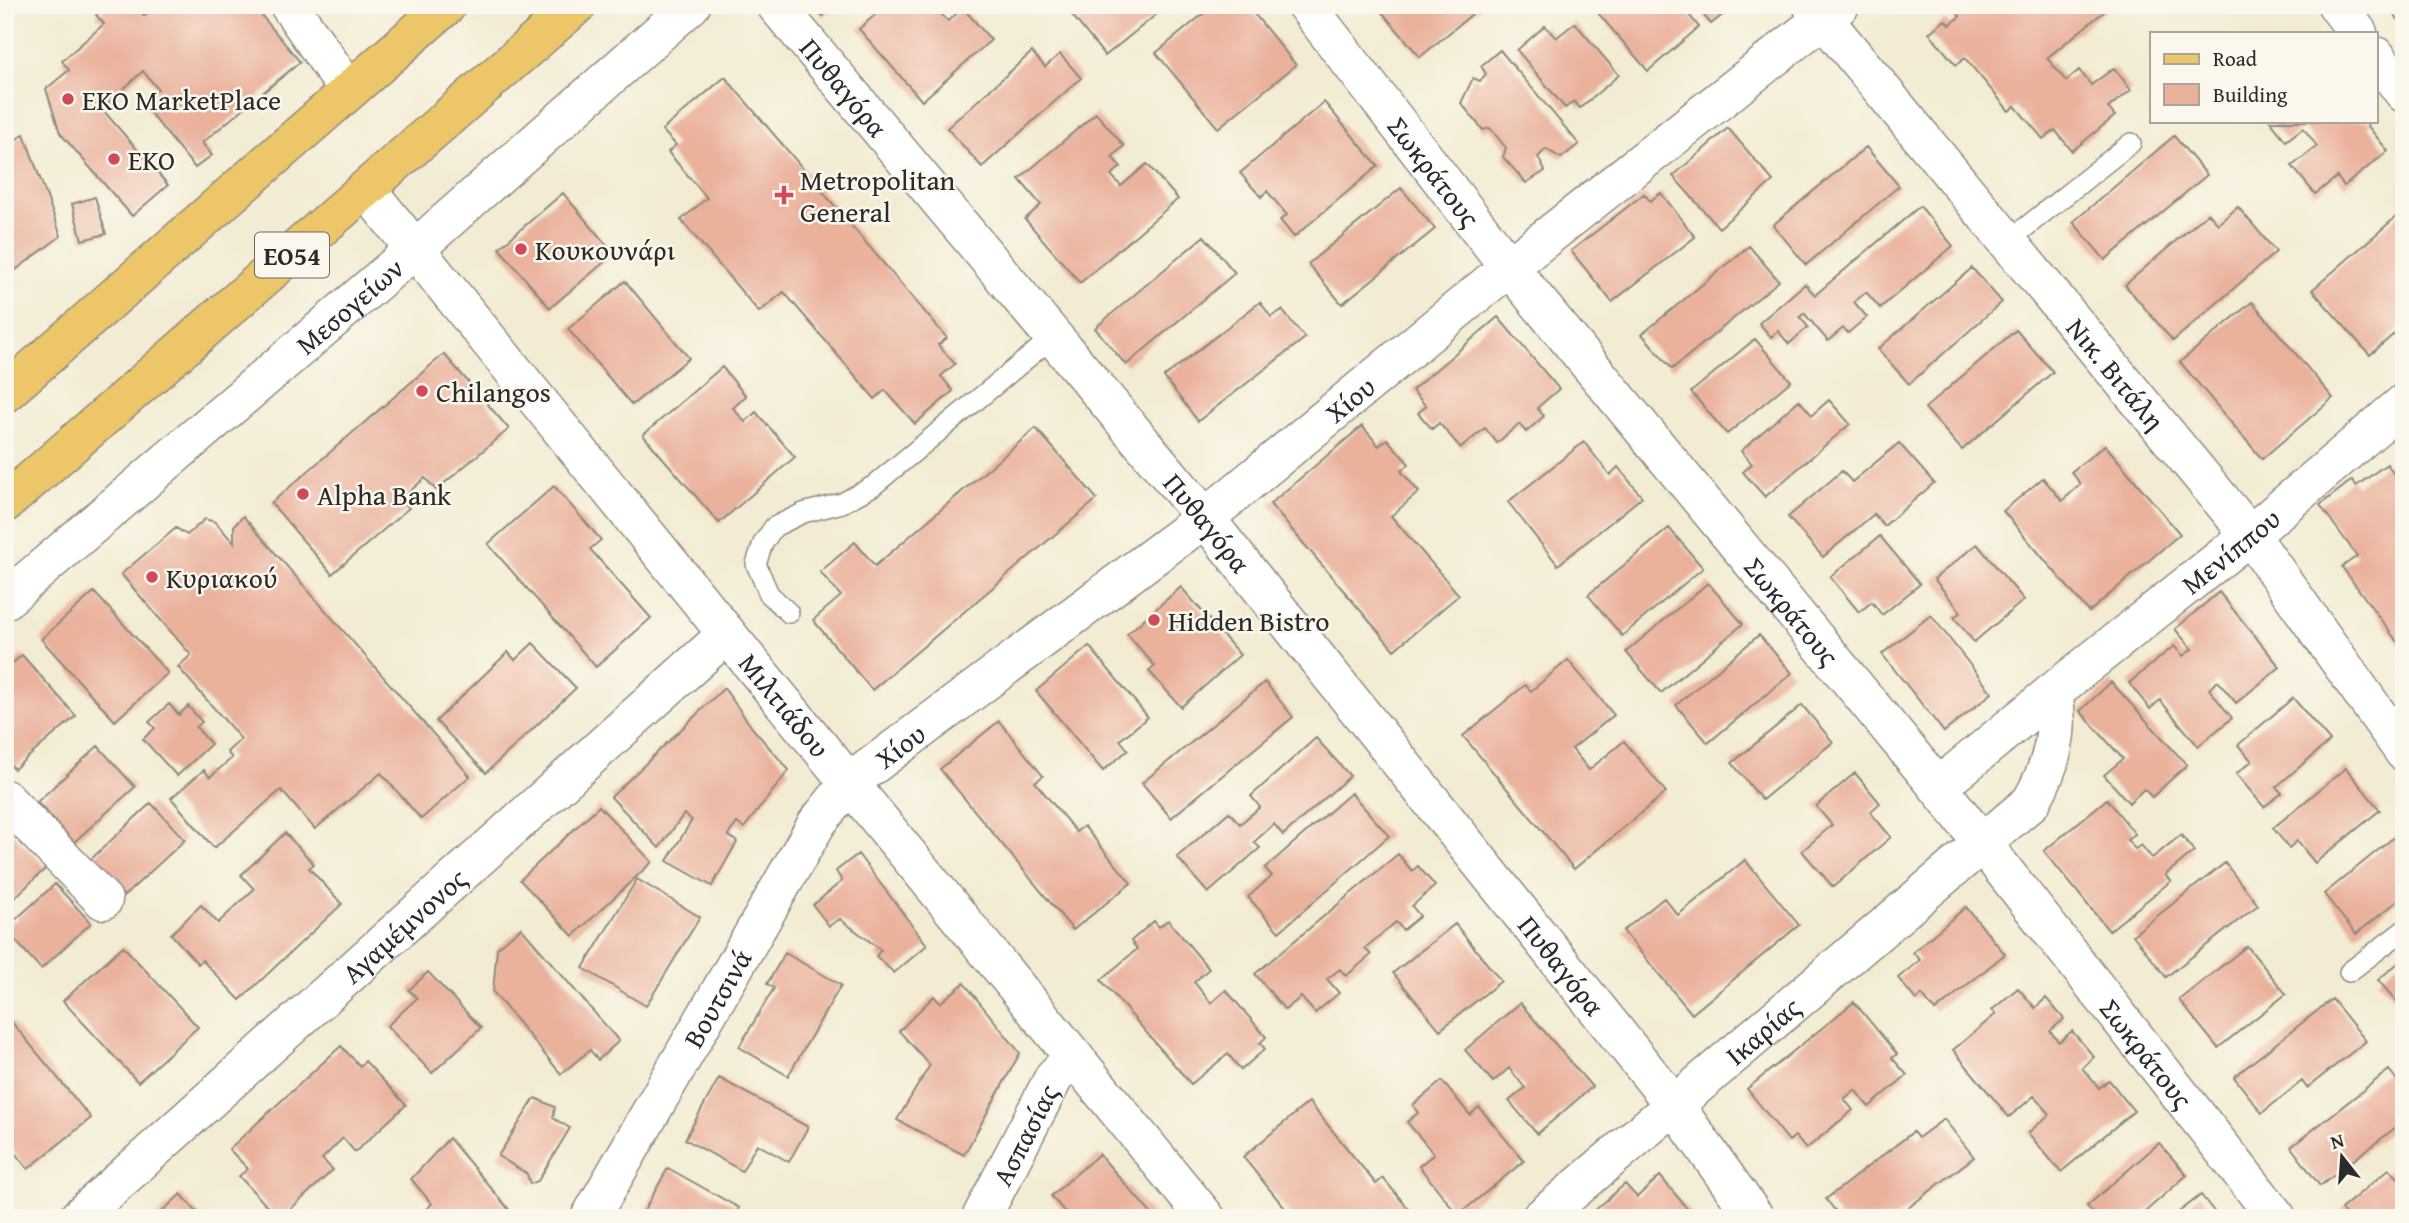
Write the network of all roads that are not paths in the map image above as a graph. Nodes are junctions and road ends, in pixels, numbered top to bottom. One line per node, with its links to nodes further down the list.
1 (289, 5): 11 (street)
2 (447, 5): 11 (main road)
3 (578, 5): 14 (main road, ΕΟ54)
4 (691, 5): 16 (street, Μεσογείων)
5 (776, 5): 18 (street, Πυθαγόρα)
6 (1306, 5): 17 (street, Σωκράτους)
7 (2337, 5): 9 (street)
8 (1825, 10): 15 (street, Νικ. Βιτάλη); 17 (street, Χίου)
9 (2357, 32)
10 (2378, 59): 12 (street)
11 (348, 90): 19 (main road)
12 (2404, 93)
13 (2131, 143): 15 (lane)
14 (367, 190): 16 (street, Μιλτιάδου); 21 (main road, ΕΟ54)
15 (2007, 242): 23 (street, Νικ. Βιτάλη)
16 (415, 249): 24 (street, Μεσογείων); 26 (street, Μιλτιάδου)
17 (1509, 267): 22 (street, Χίου); 30 (street, Σωκράτους)
18 (1053, 337): 22 (street, Πυθαγόρα); 25 (lane)
19 (5, 393)
20 (2404, 403): 23 (street, Μενίππου)
21 (5, 503)
22 (1205, 518): 29 (street, Χίου); 37 (street, Πυθαγόρα)
23 (2250, 535): 27 (street, Μενίππου); 28 (street, Νικ. Βιτάλη)
24 (5, 600)
25 (789, 613)
26 (727, 634): 29 (street, Μιλτιάδου); 38 (street, Αγαμέμνονος)
27 (2053, 692): 30 (street, Μενίππου); 32 (street)
28 (2404, 752)
29 (849, 783): 36 (street, Μιλτιάδου); 39 (street, Βουτσινά)
30 (1938, 787): 32 (street, Σωκράτους)
31 (5, 799): 33 (street)
32 (1983, 845): 37 (street, Ικαρίας); 44 (street, Σωκράτους)
33 (103, 900)
34 (2404, 930): 35 (lane)
35 (2349, 972)
36 (1074, 1057): 40 (street, Ασπασίας); 41 (street, Μιλτιάδου)
37 (1675, 1106): 42 (street, Ικαρίας); 43 (street, Πυθαγόρα)
38 (78, 1218)
39 (590, 1218)
40 (981, 1218)
41 (1206, 1218)
42 (1541, 1218)
43 (1755, 1218)
44 (2277, 1218)

